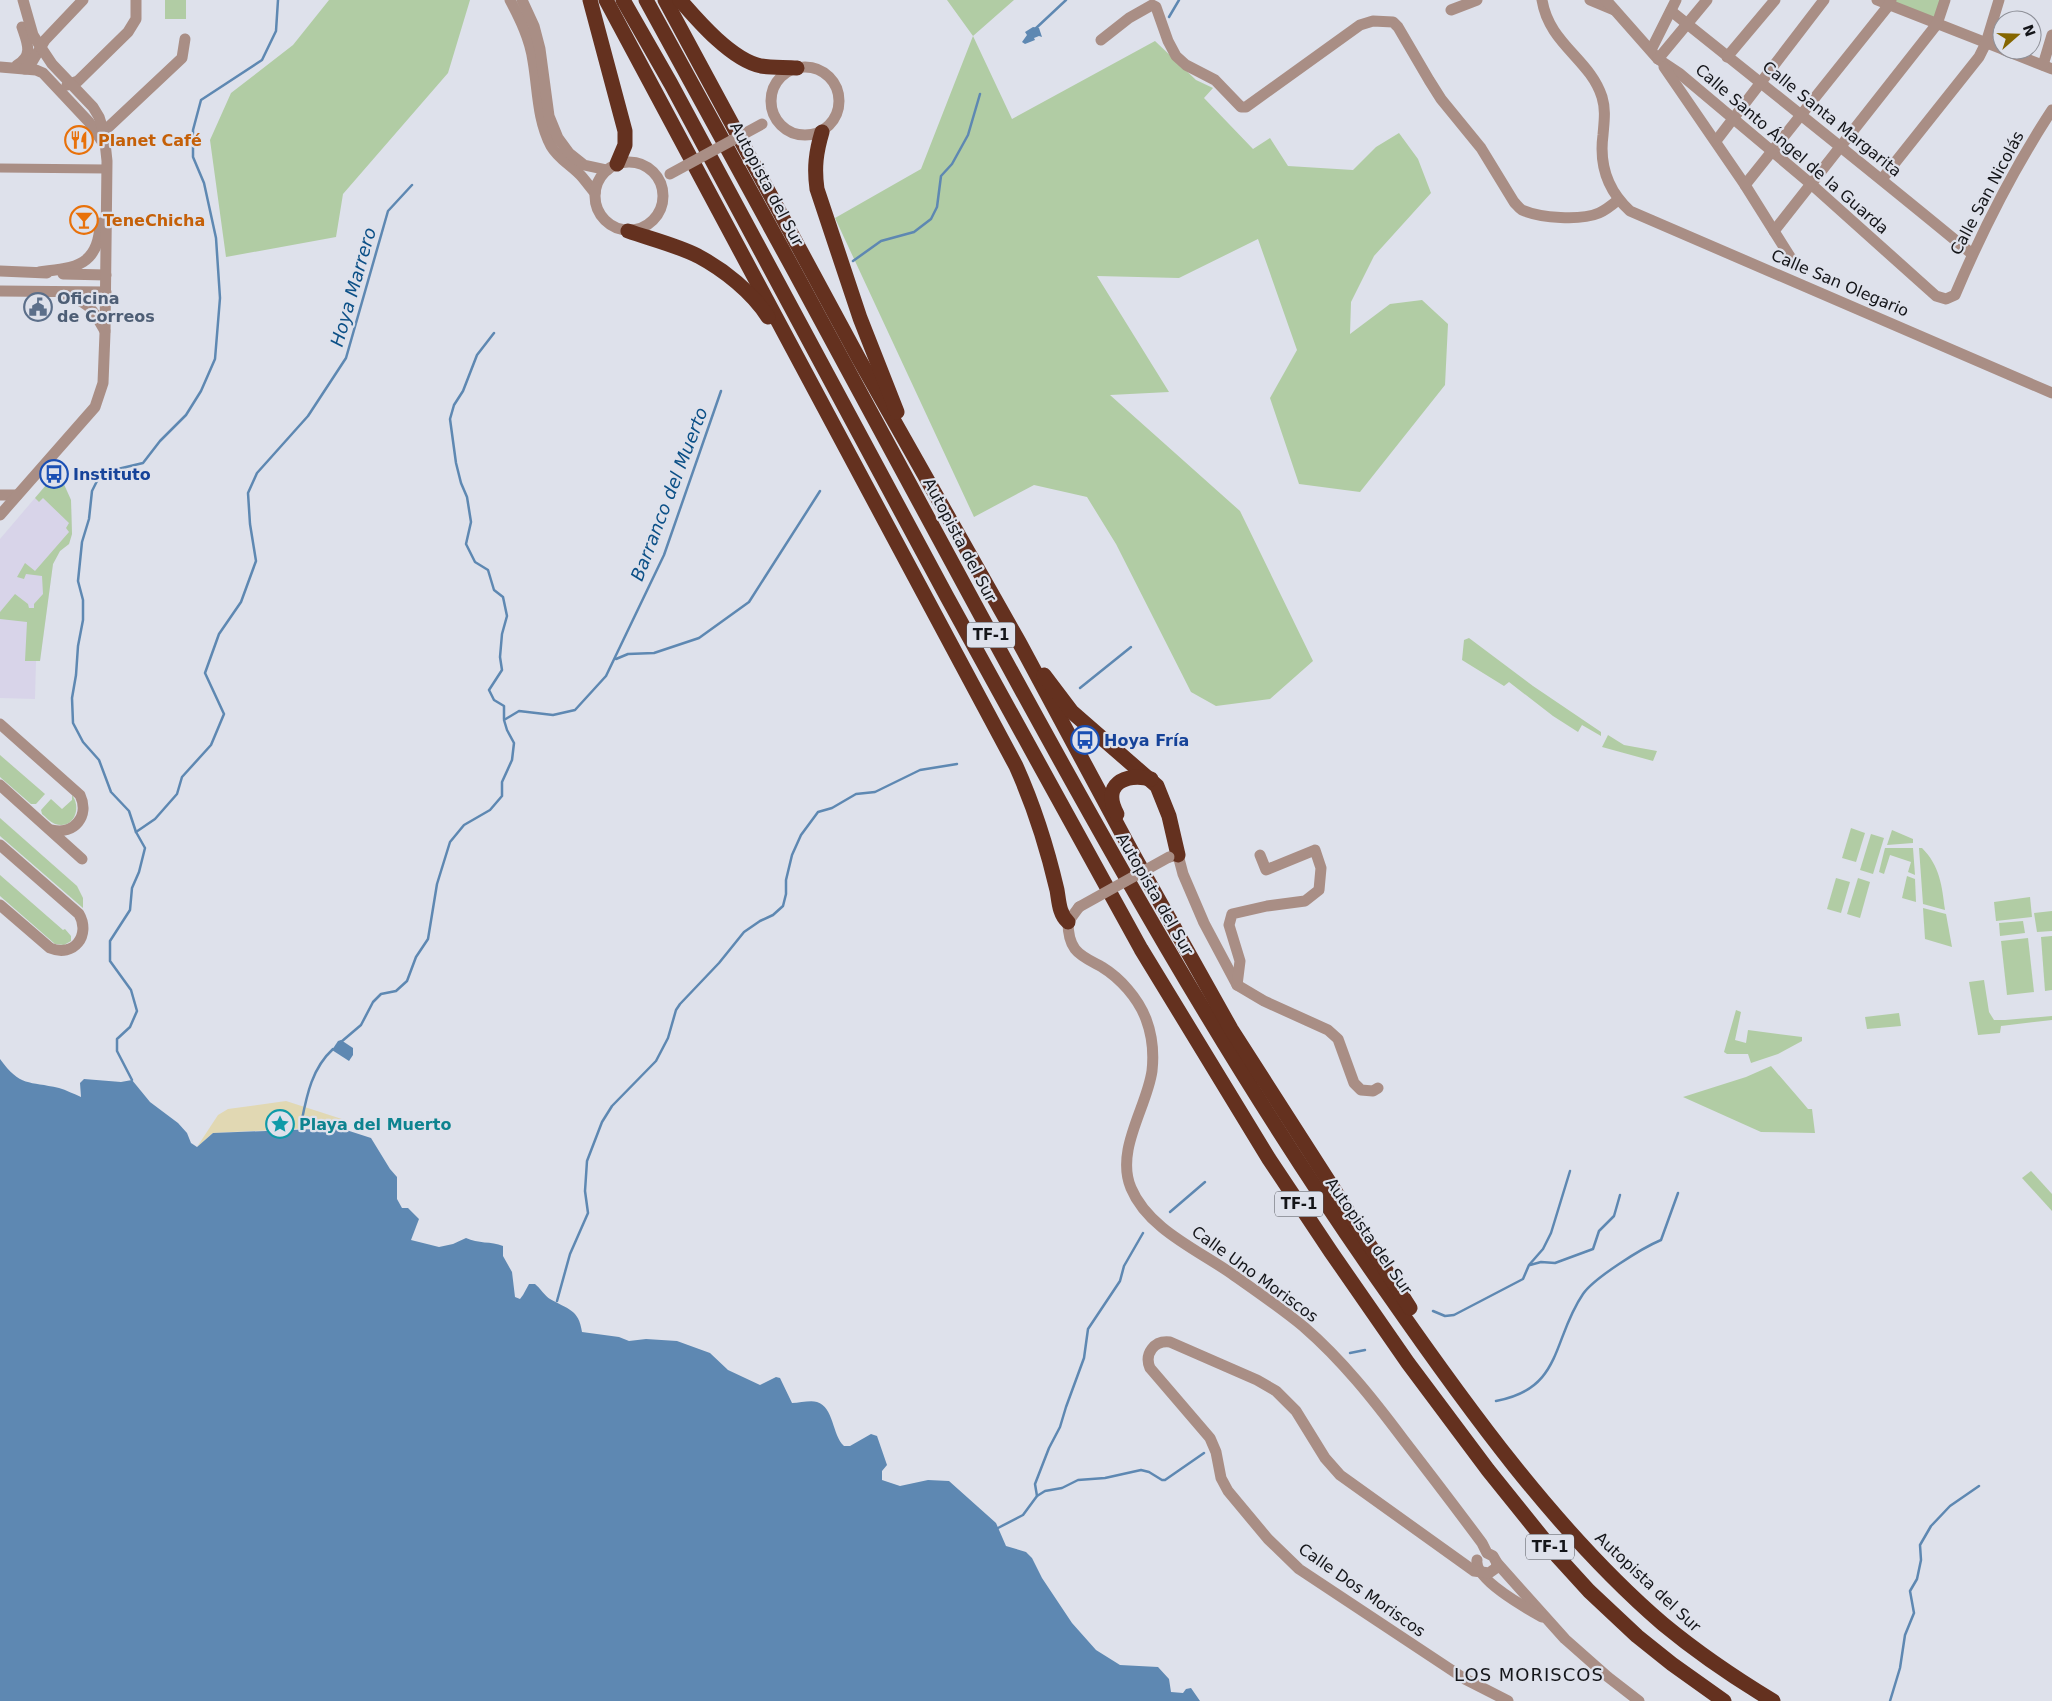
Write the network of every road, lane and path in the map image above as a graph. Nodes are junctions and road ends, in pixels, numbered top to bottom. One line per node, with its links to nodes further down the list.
1 (22, 0): 34 (street); 39 (street)
2 (83, 0): 34 (street)
3 (136, 0): 45 (street)
4 (510, 0): 65 (street)
5 (522, 0): 58 (street)
6 (590, 0): 58 (highway)
7 (606, 0): 80 (highway)
8 (624, 0): 87 (highway, TF-1)
9 (646, 0): 102 (highway, Autopista del Sur / TF-1)
10 (665, 0): 82 (highway)
11 (680, 0): 41 (highway)
12 (1477, 0): 25 (street)
13 (1542, 0): 66 (street)
14 (1590, 0): 24 (street, Calle Santo Ángel de la Guarda)
15 (1606, 0): 24 (street, Calle Santo Ángel de la Guarda)
16 (1676, 0): 26 (street)
17 (1708, 0): 27 (street)
18 (1775, 0): 36 (street)
19 (1824, 0): 44 (street)
20 (1876, 0): 23 (street)
21 (1944, 0): 28 (street)
22 (1999, 0): 32 (street)
23 (1890, 3): 28 (street); 50 (street)
24 (1618, 5): 35 (street, Calle Santo Ángel de la Guarda)
25 (1452, 10)
26 (1671, 11): 27 (street, Calle Santa Margarita); 35 (street)
27 (1687, 24): 36 (street, Calle Santa Margarita); 37 (street)
28 (1937, 24): 32 (street); 56 (street)
29 (2052, 35): 40 (street)
30 (185, 39): 54 (street)
31 (1101, 40): 66 (street)
32 (1986, 43): 33 (street); 61 (street)
33 (1992, 45)
34 (40, 46): 42 (street); 45 (street)
35 (1650, 50): 37 (street, Calle Santo Ángel de la Guarda)
36 (1727, 57): 44 (street, Calle Santa Margarita)
37 (1658, 60): 46 (street, Calle Santo Ángel de la Guarda); 47 (street, Calle San Olegario)
38 (2029, 60): 40 (street)
39 (5, 67): 42 (street)
40 (2048, 67)
41 (797, 68): 51 (street); 53 (street)
42 (25, 69): 43 (street)
43 (48, 78): 45 (street); 49 (street)
44 (1761, 82): 50 (street, Calle Santa Margarita); 52 (street)
45 (76, 84): 49 (street); 54 (street)
46 (1693, 86): 47 (street); 52 (street, Calle Santo Ángel de la Guarda)
47 (1684, 95): 55 (street, Calle San Olegario)
48 (2052, 110): 70 (street, Calle San Nicolás)
49 (81, 113): 54 (street)
50 (1802, 115): 56 (street, Calle Santa Margarita); 57 (street)
51 (774, 117): 53 (street); 62 (street, bridge)
52 (1733, 118): 55 (street); 57 (street, Calle Santo Ángel de la Guarda)
53 (822, 132): 82 (highway)
54 (101, 134): 60 (street)
55 (1716, 142): 64 (street, Calle San Olegario)
56 (1841, 146): 61 (street, Calle Santa Margarita); 63 (street)
57 (1771, 151): 63 (street, Calle Santo Ángel de la Guarda); 64 (street)
58 (612, 167): 62 (street); 65 (street)
59 (0, 168): 60 (street)
60 (107, 169): 67 (street)
61 (1882, 179): 70 (street, Calle Santa Margarita)
62 (659, 180): 68 (street)
63 (1811, 184): 69 (street); 78 (street, Calle Santo Ángel de la Guarda)
64 (1745, 185): 69 (street, Calle San Olegario)
65 (595, 193): 68 (street)
66 (1618, 200): 81 (street, Calle San Olegario)
67 (107, 204): 73 (street); 74 (street)
68 (628, 231): 80 (highway)
69 (1774, 231): 71 (street, Calle San Olegario)
70 (1972, 254): 78 (street, Calle San Nicolás)
71 (1794, 263)
72 (0, 271): 73 (street)
73 (39, 272): 74 (street)
74 (106, 275): 77 (street)
75 (0, 291): 76 (street)
76 (21, 292): 77 (street); 79 (street)
77 (106, 292): 79 (street)
78 (1955, 295)
79 (106, 333): 85 (street)
80 (816, 392): 83 (highway)
81 (2052, 393)
82 (919, 466): 88 (highway)
83 (866, 483): 87 (highway); 99 (highway)
84 (0, 495): 85 (street)
85 (17, 495): 86 (street)
86 (0, 515)
87 (946, 595): 110 (highway, TF-1)
88 (1019, 642): 90 (highway); 94 (highway)
89 (0, 724): 92 (street)
90 (1151, 779): 94 (highway); 96 (highway)
91 (0, 785): 92 (street)
92 (52, 830): 97 (street)
93 (0, 845): 98 (street)
94 (1133, 854): 102 (highway)
95 (1260, 855): 100 (street)
96 (1173, 856): 99 (street, bridge); 100 (street)
97 (82, 859)
98 (0, 905)
99 (1068, 922): 104 (street, Calle Uno Moriscos)
100 (1237, 985): 101 (street)
101 (1378, 1088)
102 (1485, 1427): 111 (highway, Autopista del Sur / TF-1)
103 (1456, 1557): 104 (street); 106 (street); 108 (street, Calle Dos Moriscos)
104 (1482, 1557): 105 (street, Calle Uno Moriscos); 106 (street)
105 (1497, 1562): 106 (street); 107 (street, Calle Uno Moriscos)
106 (1481, 1572): 107 (street)
107 (1546, 1619): 109 (street, Calle Uno Moriscos)
108 (1508, 1701)
109 (1640, 1701)
110 (1724, 1701)
111 (1773, 1701)

